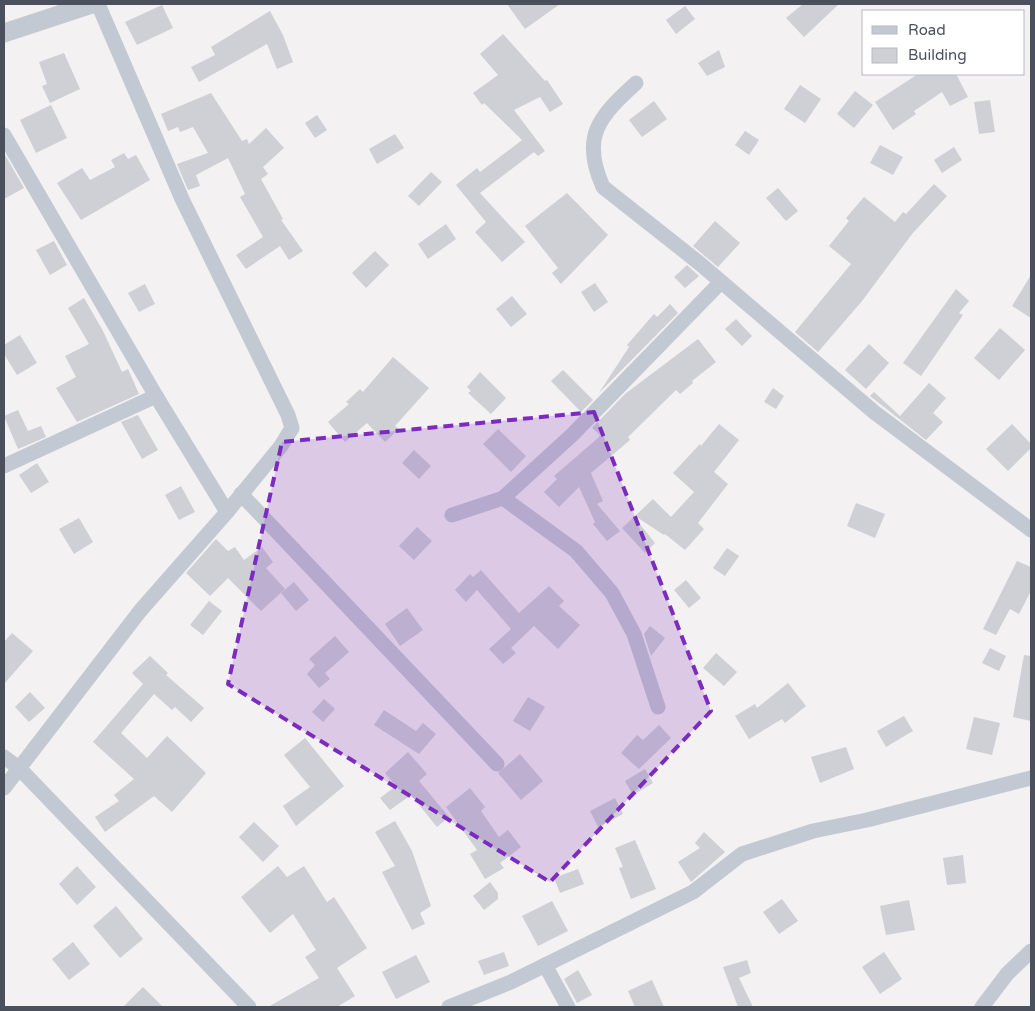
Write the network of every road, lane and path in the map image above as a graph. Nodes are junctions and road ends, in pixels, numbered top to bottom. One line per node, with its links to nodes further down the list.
1 (92, 4): 3 (street)
2 (98, 4): 9 (street)
3 (4, 33)
4 (636, 83): 6 (street)
5 (4, 135): 7 (street)
6 (720, 283): 10 (street); 13 (street)
7 (156, 396): 8 (street); 11 (street)
8 (4, 466)
9 (241, 494): 11 (street); 16 (street)
10 (503, 498): 12 (street); 14 (street)
11 (227, 512): 17 (street)
12 (452, 515)
13 (1031, 530)
14 (658, 707)
15 (4, 757): 17 (street)
16 (497, 764)
17 (19, 768): 19 (street); 22 (street)
18 (1031, 778): 21 (street)
19 (4, 788)
20 (1031, 951): 25 (street)
21 (545, 965): 23 (street); 24 (street)
22 (249, 1007)
23 (449, 1007)
24 (568, 1007)
25 (982, 1007)

